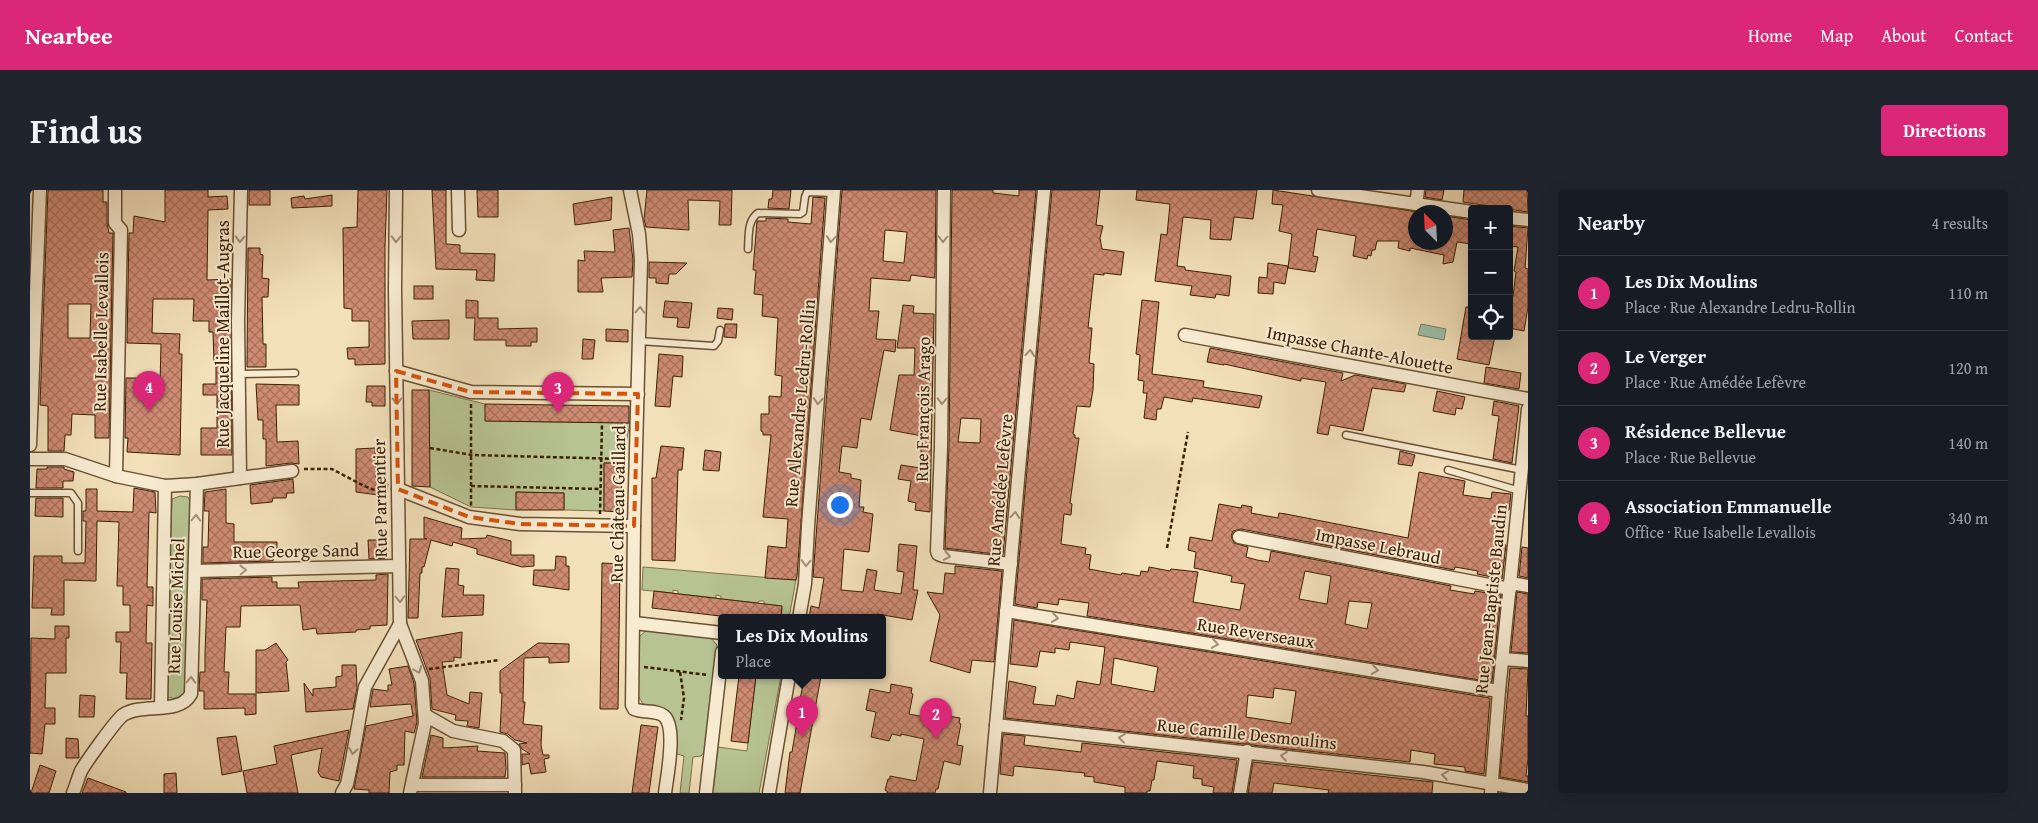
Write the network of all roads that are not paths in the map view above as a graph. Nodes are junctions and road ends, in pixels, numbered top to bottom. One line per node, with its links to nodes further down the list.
1 (40, 190): 28 (street)
2 (115, 190): 33 (street, Rue Isabelle Levallois)
3 (241, 190): 21 (street, Rue Jacqueline Maillot-Augras, one-way to 21)
4 (396, 190): 22 (street, Rue Parmentier, one-way to 22)
5 (458, 190): 16 (street)
6 (630, 190): 20 (street, Rue Château Gaillard, one-way to 6)
7 (944, 190): 43 (street, Rue François Arago, one-way to 43)
8 (1044, 190): 43 (street, Rue Amédée Lefèvre, one-way to 8)
9 (1318, 190): 12 (street)
10 (1418, 190): 12 (street)
11 (834, 191): 17 (lane); 49 (street, Rue Alexandre Ledru-Rollin, one-way to 49)
12 (1416, 204): 13 (street)
13 (1468, 211)
14 (1513, 218): 15 (street)
15 (1528, 220)
16 (458, 230)
17 (748, 249)
18 (720, 330): 20 (lane)
19 (1185, 335): 25 (street, Impasse Chante-Alouette)
20 (639, 341): 24 (street, Rue Château Gaillard)
21 (239, 371): 23 (lane); 34 (street, Rue Jacqueline Maillot-Augras)
22 (396, 371): 24 (street); 39 (street, Rue Parmentier, one-way to 39)
23 (295, 373)
24 (638, 394): 40 (street, Rue Château Gaillard)
25 (1528, 399)
26 (1528, 410): 32 (street, Rue Jean-Baptiste Baudin)
27 (1346, 435): 32 (lane)
28 (30, 445)
29 (30, 458): 33 (street)
30 (1448, 470): 37 (lane)
31 (292, 471): 34 (street)
32 (1524, 475): 37 (street, Rue Jean-Baptiste Baudin)
33 (116, 476): 36 (street)
34 (240, 478): 35 (street)
35 (197, 484): 36 (street); 45 (street, Rue Louise Michel, one-way to 35)
36 (165, 486): 58 (street, Rue Louise Michel)
37 (1520, 491): 46 (street, Rue Jean-Baptiste Baudin)
38 (30, 493): 42 (lane)
39 (398, 494): 40 (street); 44 (street, Rue Parmentier)
40 (634, 526): 50 (street, Rue Château Gaillard)
41 (1239, 537): 46 (street, Impasse Lebraud)
42 (78, 551)
43 (1011, 564): 48 (street, Rue Amédée Lefèvre)
44 (399, 566): 45 (street, Rue George Sand, one-way to 44); 51 (street, Rue Parmentier, one-way to 51)
45 (195, 571): 58 (street, Rue Louise Michel, one-way to 45)
46 (1510, 586): 47 (street, Impasse Lebraud); 53 (street, Rue Jean-Baptiste Baudin)
47 (1528, 586)
48 (1006, 611): 57 (street, Rue Reverseaux, one-way to 57); 60 (street, Rue Amédée Lefèvre)
49 (800, 614)
50 (634, 623): 52 (street); 68 (street, Rue Château Gaillard)
51 (400, 624): 59 (street, one-way to 59); 67 (street, Rue Parmentier, one-way to 67)
52 (718, 633)
53 (1503, 659): 54 (street); 57 (street, Rue Jean-Baptiste Baudin)
54 (1528, 661)
55 (719, 679): 69 (street)
56 (788, 679): 70 (street)
57 (1499, 691): 62 (street, Rue Jean-Baptiste Baudin)
58 (161, 707): 66 (street, Rue Louise Michel)
59 (424, 715): 63 (street); 64 (street)
60 (996, 725): 61 (street, Rue Camille Desmoulins, one-way to 60); 71 (street, Rue Amédée Lefèvre)
61 (1247, 751): 62 (street, Rue Camille Desmoulins, one-way to 61); 72 (street)
62 (1492, 788): 65 (street, Rue Camille Desmoulins)
63 (411, 789): 64 (street)
64 (515, 789)
65 (1528, 790)
66 (73, 793)
67 (342, 793)
68 (665, 793)
69 (706, 793)
70 (769, 793)
71 (990, 793)
72 (1240, 793)

